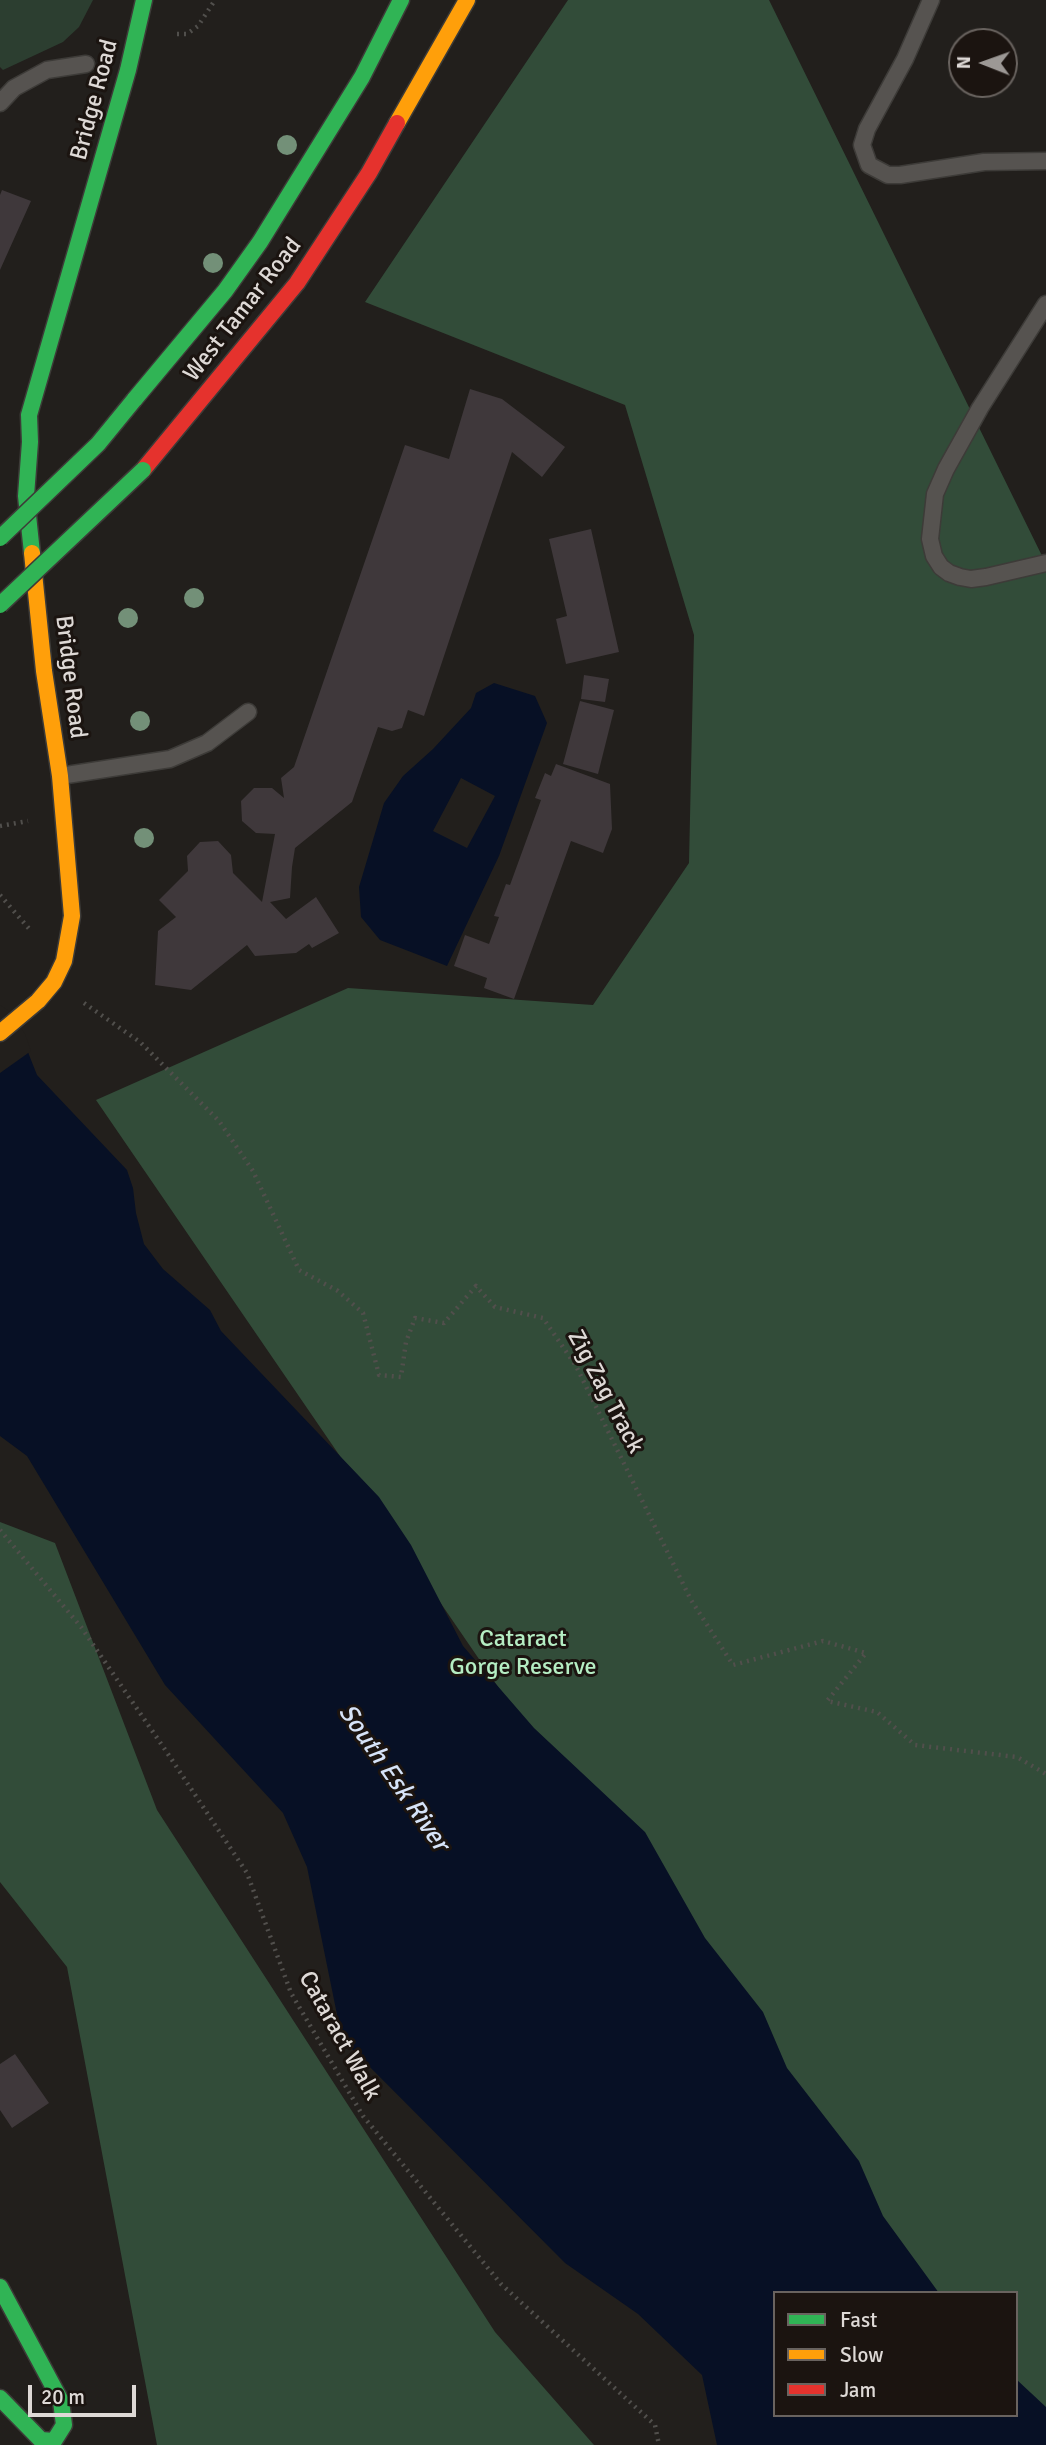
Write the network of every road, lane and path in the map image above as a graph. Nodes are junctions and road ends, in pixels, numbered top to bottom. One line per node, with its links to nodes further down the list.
1 (144, 0): 15 (main road, Bridge Road)
2 (215, 0): 6 (path)
3 (401, 0): 11 (main road, West Tamar Road, bridge)
4 (467, 0): 13 (main road, West Tamar Road, bridge)
5 (931, 0): 9 (lane)
6 (177, 34)
7 (86, 64): 8 (lane)
8 (0, 103)
9 (1046, 161)
10 (1046, 304): 12 (lane)
11 (0, 538)
12 (1046, 563)
13 (0, 605)
14 (248, 712): 15 (lane)
15 (60, 776): 21 (main road, Bridge Road)
16 (29, 820): 17 (path)
17 (0, 826)
18 (0, 895): 19 (path)
19 (35, 940)
20 (83, 1002): 23 (path, Zig Zag Track)
21 (0, 1034)
22 (0, 1530): 26 (path, Cataract Walk)
23 (1046, 1774)
24 (0, 2287): 25 (main road)
25 (0, 2398)
26 (659, 2445)

